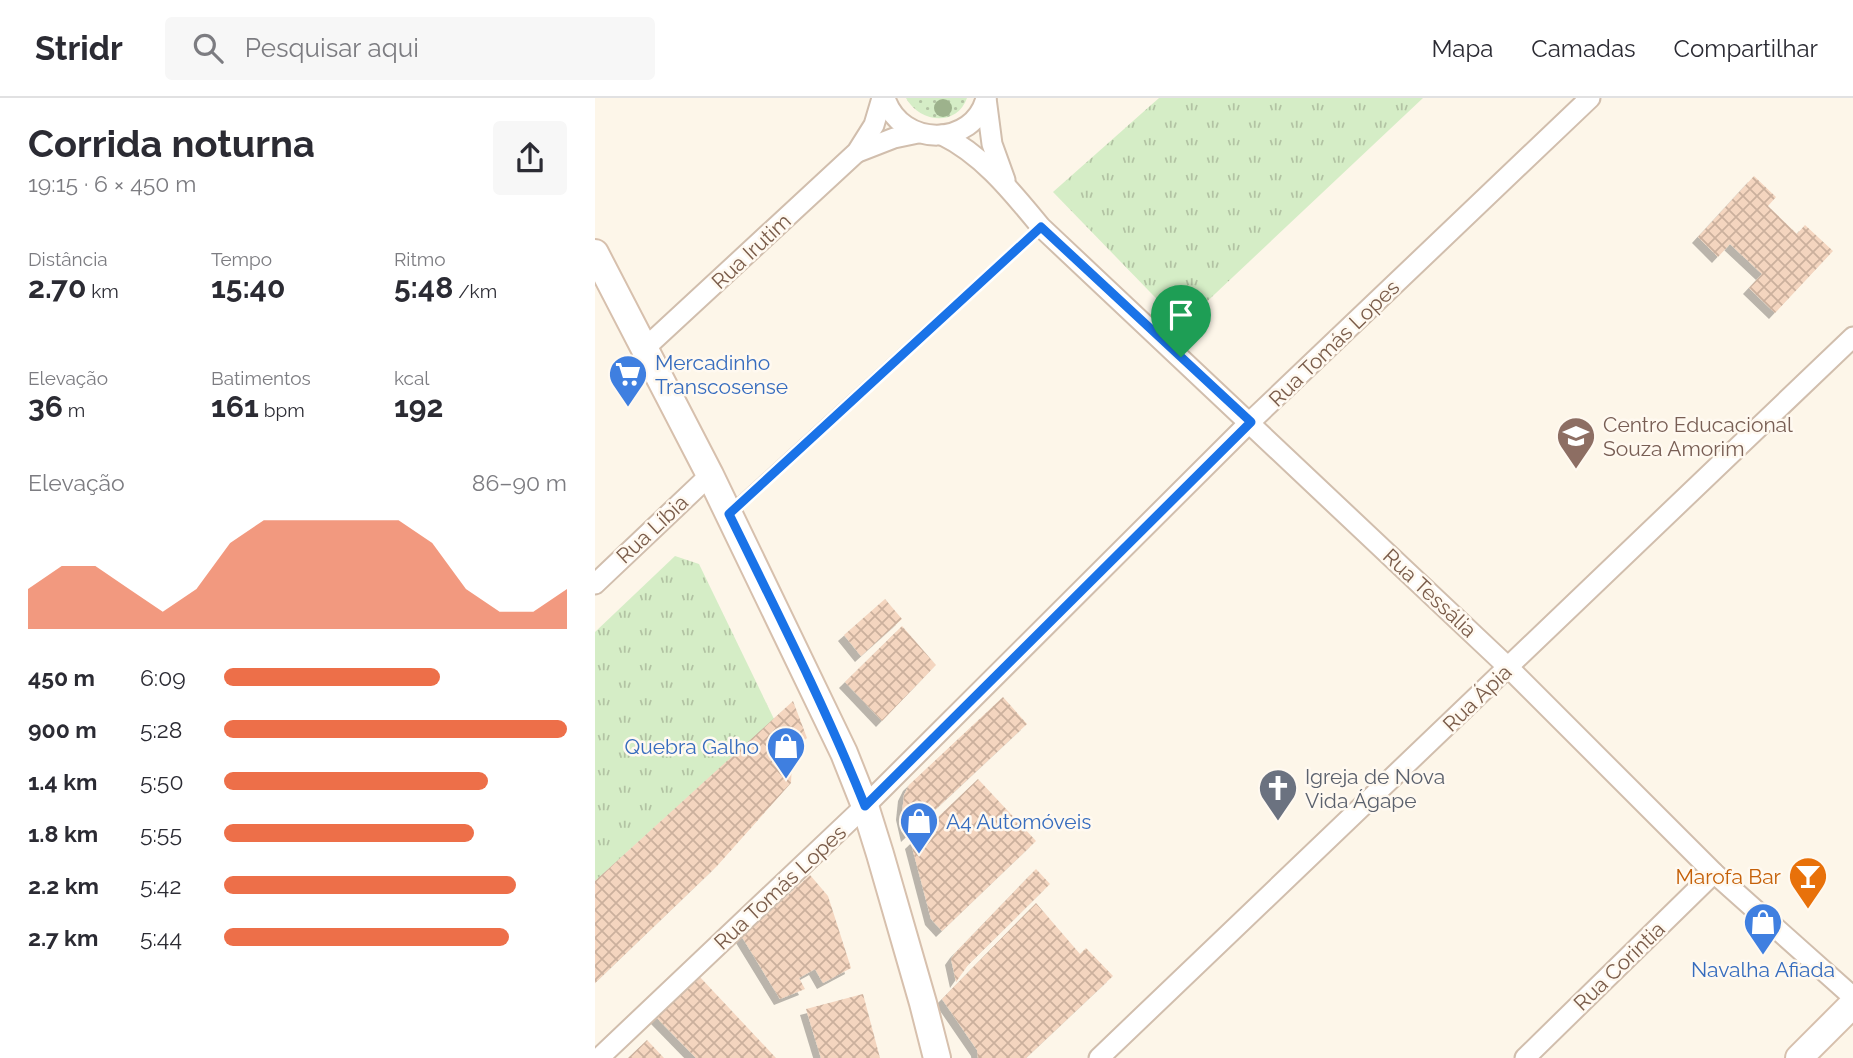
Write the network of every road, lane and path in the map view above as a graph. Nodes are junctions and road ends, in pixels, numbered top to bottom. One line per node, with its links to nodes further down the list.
1 (884, 98): 4 (street); 6 (street, Rua Irutim)
2 (986, 98): 5 (street); 7 (street, Rua Tessália)
3 (1590, 98): 12 (street, Rua Tomás Lopes)
4 (918, 133): 5 (street, Rua Irutim); 6 (street, Rua Irutim)
5 (941, 135): 7 (street, Rua Tessália)
6 (857, 152): 11 (street, Rua Irutim)
7 (1009, 188): 8 (street, Rua Tessália)
8 (1041, 227): 12 (street, Rua Tessália); 14 (lane)
9 (596, 259): 11 (main road)
10 (1853, 337): 16 (street, Rua Ápia)
11 (644, 349): 13 (main road)
12 (1251, 422): 16 (street, Rua Tessália); 17 (street, Rua Tomás Lopes)
13 (710, 475): 14 (main road); 15 (street, Rua Líbia)
14 (729, 514): 17 (main road)
15 (595, 584)
16 (1509, 668): 18 (street, Rua Tessália); 23 (street, Rua Ápia)
17 (865, 806): 21 (street, Rua Tomás Lopes); 22 (main road)
18 (1714, 873): 19 (street, Rua Tessália); 24 (street, Rua Corintia)
19 (1853, 997)
20 (1853, 1004): 25 (main road)
21 (599, 1058)
22 (937, 1058)
23 (1099, 1058)
24 (1525, 1058)
25 (1799, 1058)

